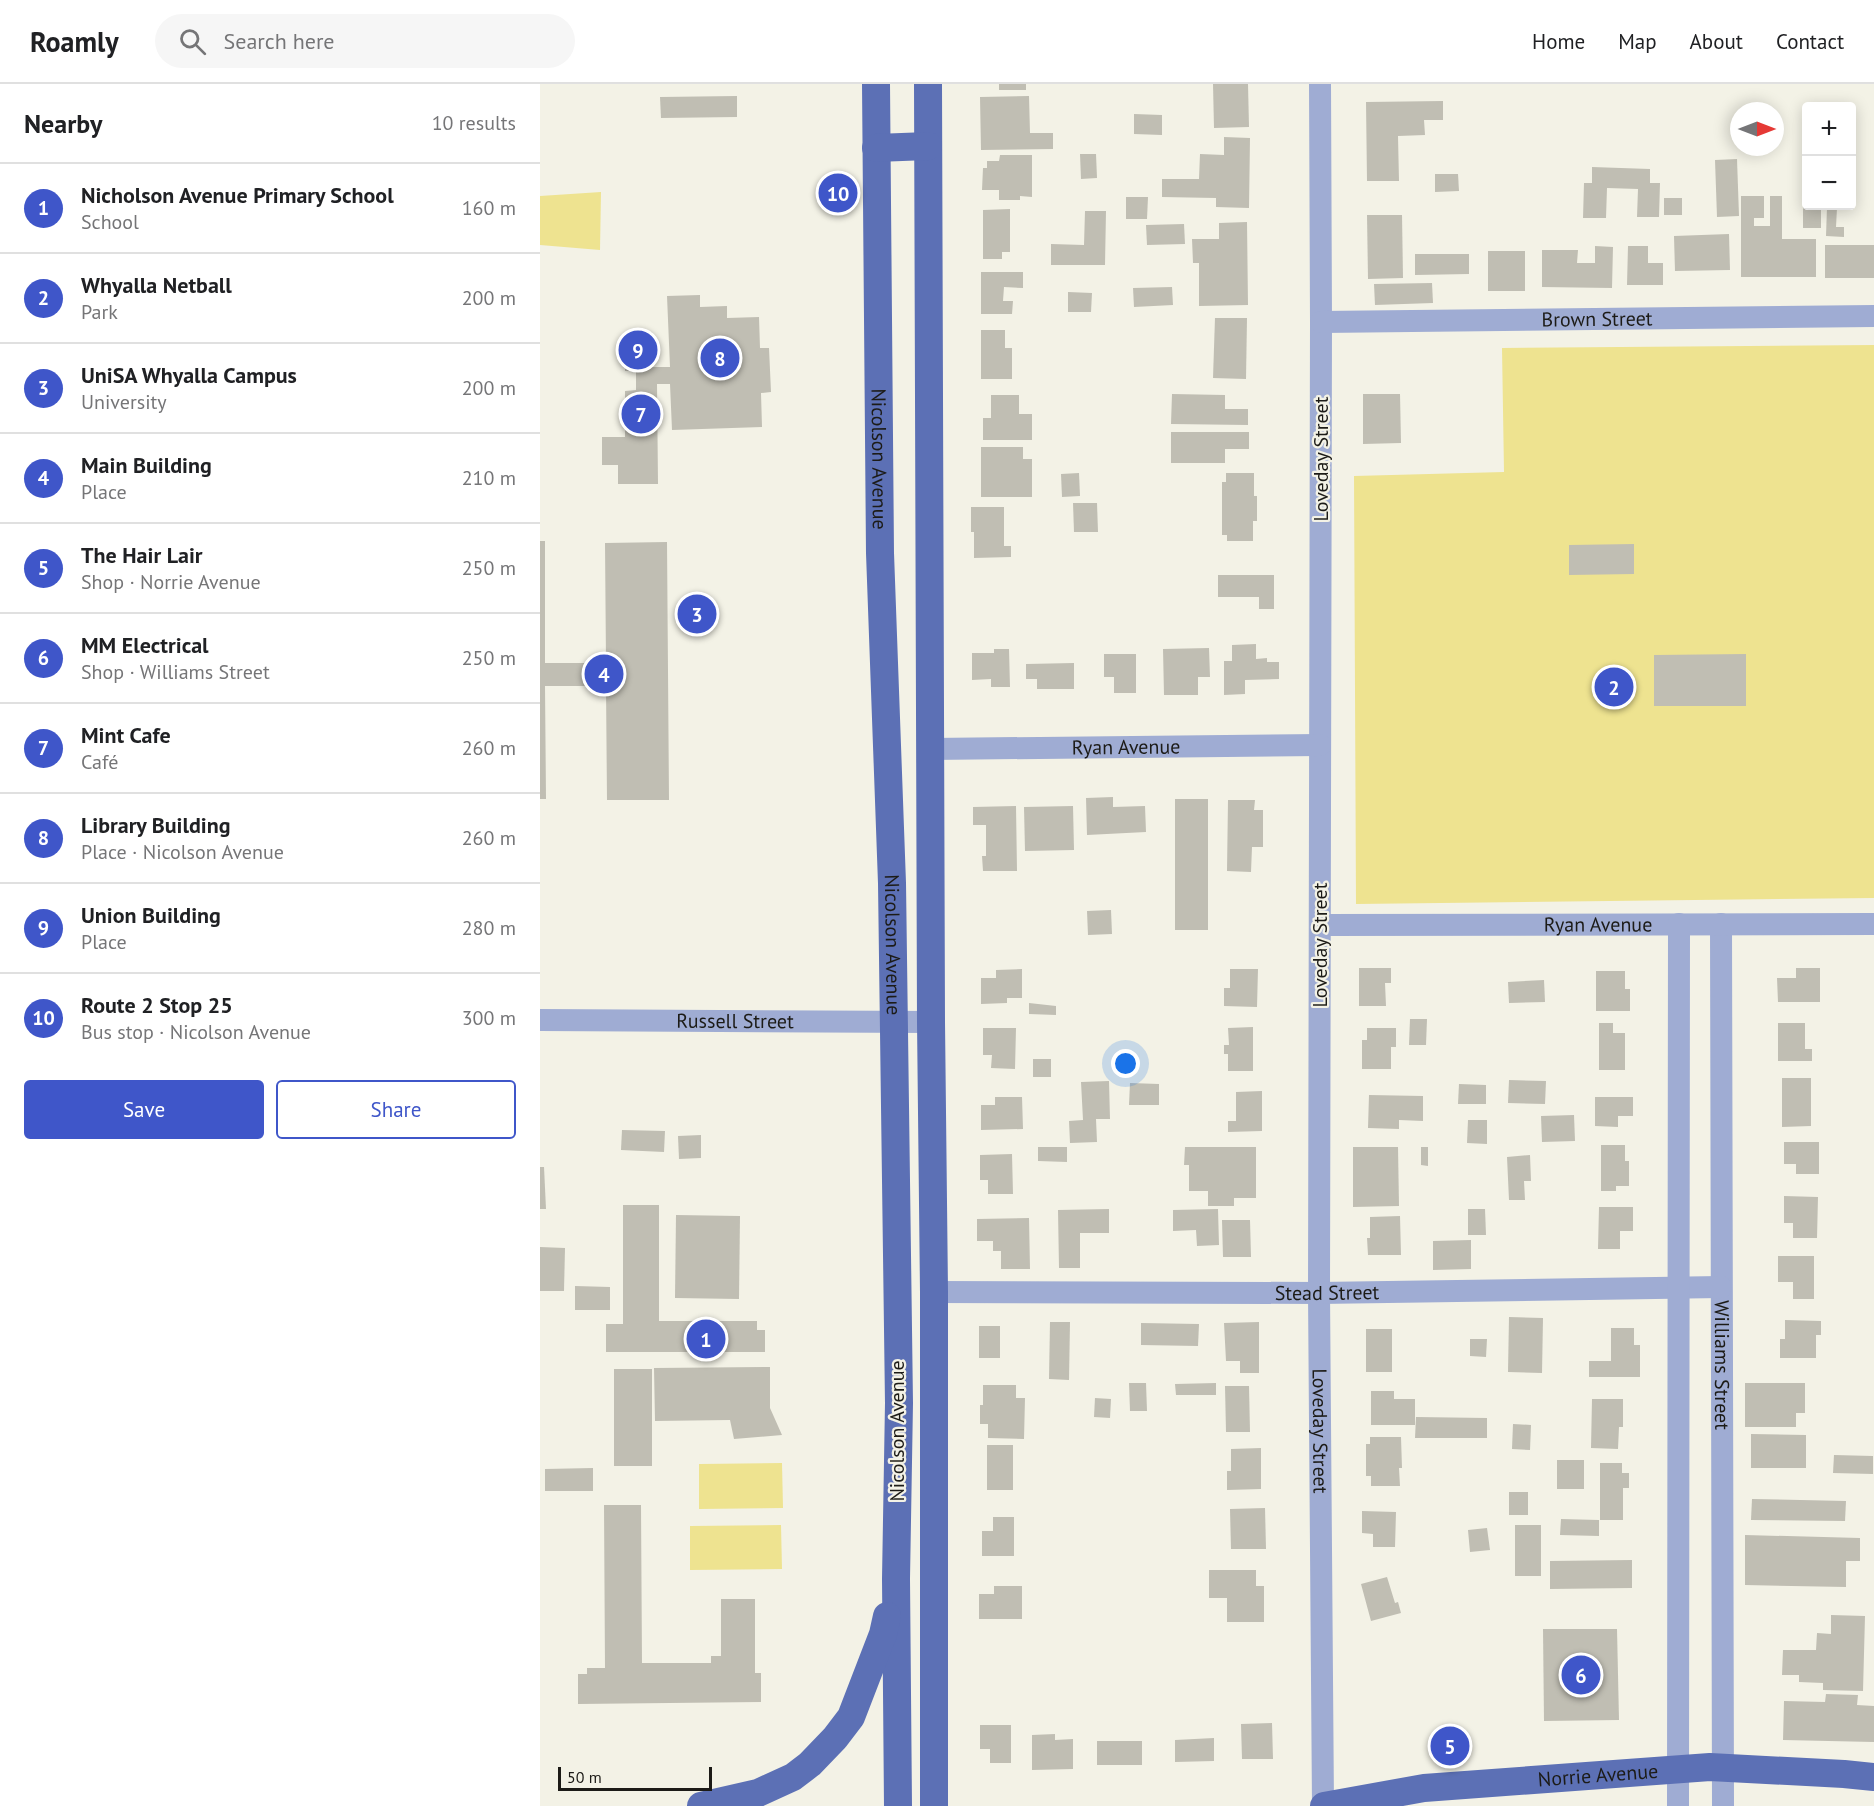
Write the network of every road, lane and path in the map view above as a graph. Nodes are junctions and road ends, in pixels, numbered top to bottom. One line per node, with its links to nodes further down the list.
1 (876, 84): 5 (main road, Nicolson Avenue)
2 (928, 84): 4 (main road, Nicolson Avenue)
3 (1320, 84): 7 (street, Loveday Street)
4 (928, 146): 5 (main road); 9 (main road, Nicolson Avenue)
5 (876, 148): 15 (main road, Nicolson Avenue)
6 (1874, 316): 7 (street, Brown Street)
7 (1321, 322): 8 (street, Loveday Street)
8 (1320, 745): 9 (street, Ryan Avenue); 13 (street, Loveday Street)
9 (931, 749): 16 (main road, Nicolson Avenue)
10 (1679, 924): 11 (street, Ryan Avenue); 13 (street, Ryan Avenue); 18 (street)
11 (1721, 924): 12 (street, Ryan Avenue); 17 (street, Williams Street)
12 (1874, 924)
13 (1320, 926): 20 (street, Loveday Street)
14 (540, 1020): 15 (street, Russell Street)
15 (894, 1021): 16 (street, Russell Street); 21 (main road, Nicolson Avenue)
16 (932, 1022): 19 (main road, Nicolson Avenue)
17 (1721, 1287): 18 (street, Stead Street); 22 (street, Williams Street)
18 (1680, 1288): 20 (street, Stead Street); 23 (street)
19 (934, 1292): 20 (street, Stead Street); 27 (main road, Nicolson Avenue)
20 (1319, 1293): 28 (street, Loveday Street)
21 (896, 1579): 25 (main road); 26 (main road, Nicolson Avenue)
22 (1723, 1767): 23 (main road, Norrie Avenue); 24 (main road, Norrie Avenue); 30 (street, Williams Street)
23 (1678, 1769): 28 (main road, Norrie Avenue); 29 (street)
24 (1874, 1778)
25 (701, 1806)
26 (898, 1806)
27 (934, 1806)
28 (1323, 1806)
29 (1678, 1806)
30 (1723, 1806)

